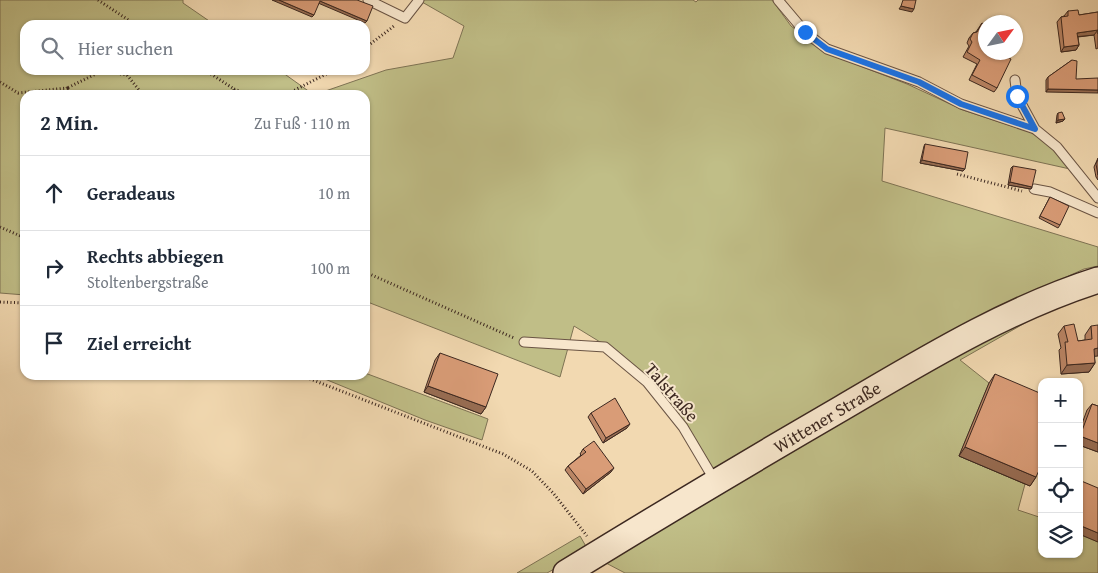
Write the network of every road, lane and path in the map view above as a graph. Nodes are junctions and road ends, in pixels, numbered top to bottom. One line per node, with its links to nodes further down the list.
1 (98, 0): 6 (path)
2 (368, 0): 5 (lane)
3 (419, 0): 5 (lane)
4 (778, 0): 20 (lane)
5 (405, 18): 7 (path)
6 (128, 20)
7 (370, 44)
8 (94, 75): 14 (path)
9 (128, 75): 17 (path)
10 (213, 75): 15 (path)
11 (324, 75): 18 (path)
12 (1015, 80): 20 (lane)
13 (0, 82): 19 (path)
14 (67, 88): 16 (path)
15 (234, 89)
16 (47, 90)
17 (139, 90)
18 (295, 90)
19 (20, 93)
20 (1035, 129): 23 (lane)
21 (957, 174): 22 (path)
22 (1034, 189): 24 (lane)
23 (1098, 198)
24 (1098, 213)
25 (0, 227): 26 (path)
26 (20, 236)
27 (370, 274): 31 (path)
28 (1098, 280): 33 (main road, Wittener Straße)
29 (0, 302): 30 (path)
30 (20, 303)
31 (524, 342): 33 (lane, Talstraße)
32 (313, 380): 34 (path)
33 (716, 483): 34 (main road, Wittener Straße)
34 (598, 554): 35 (main road, Wittener Straße)
35 (566, 573)

